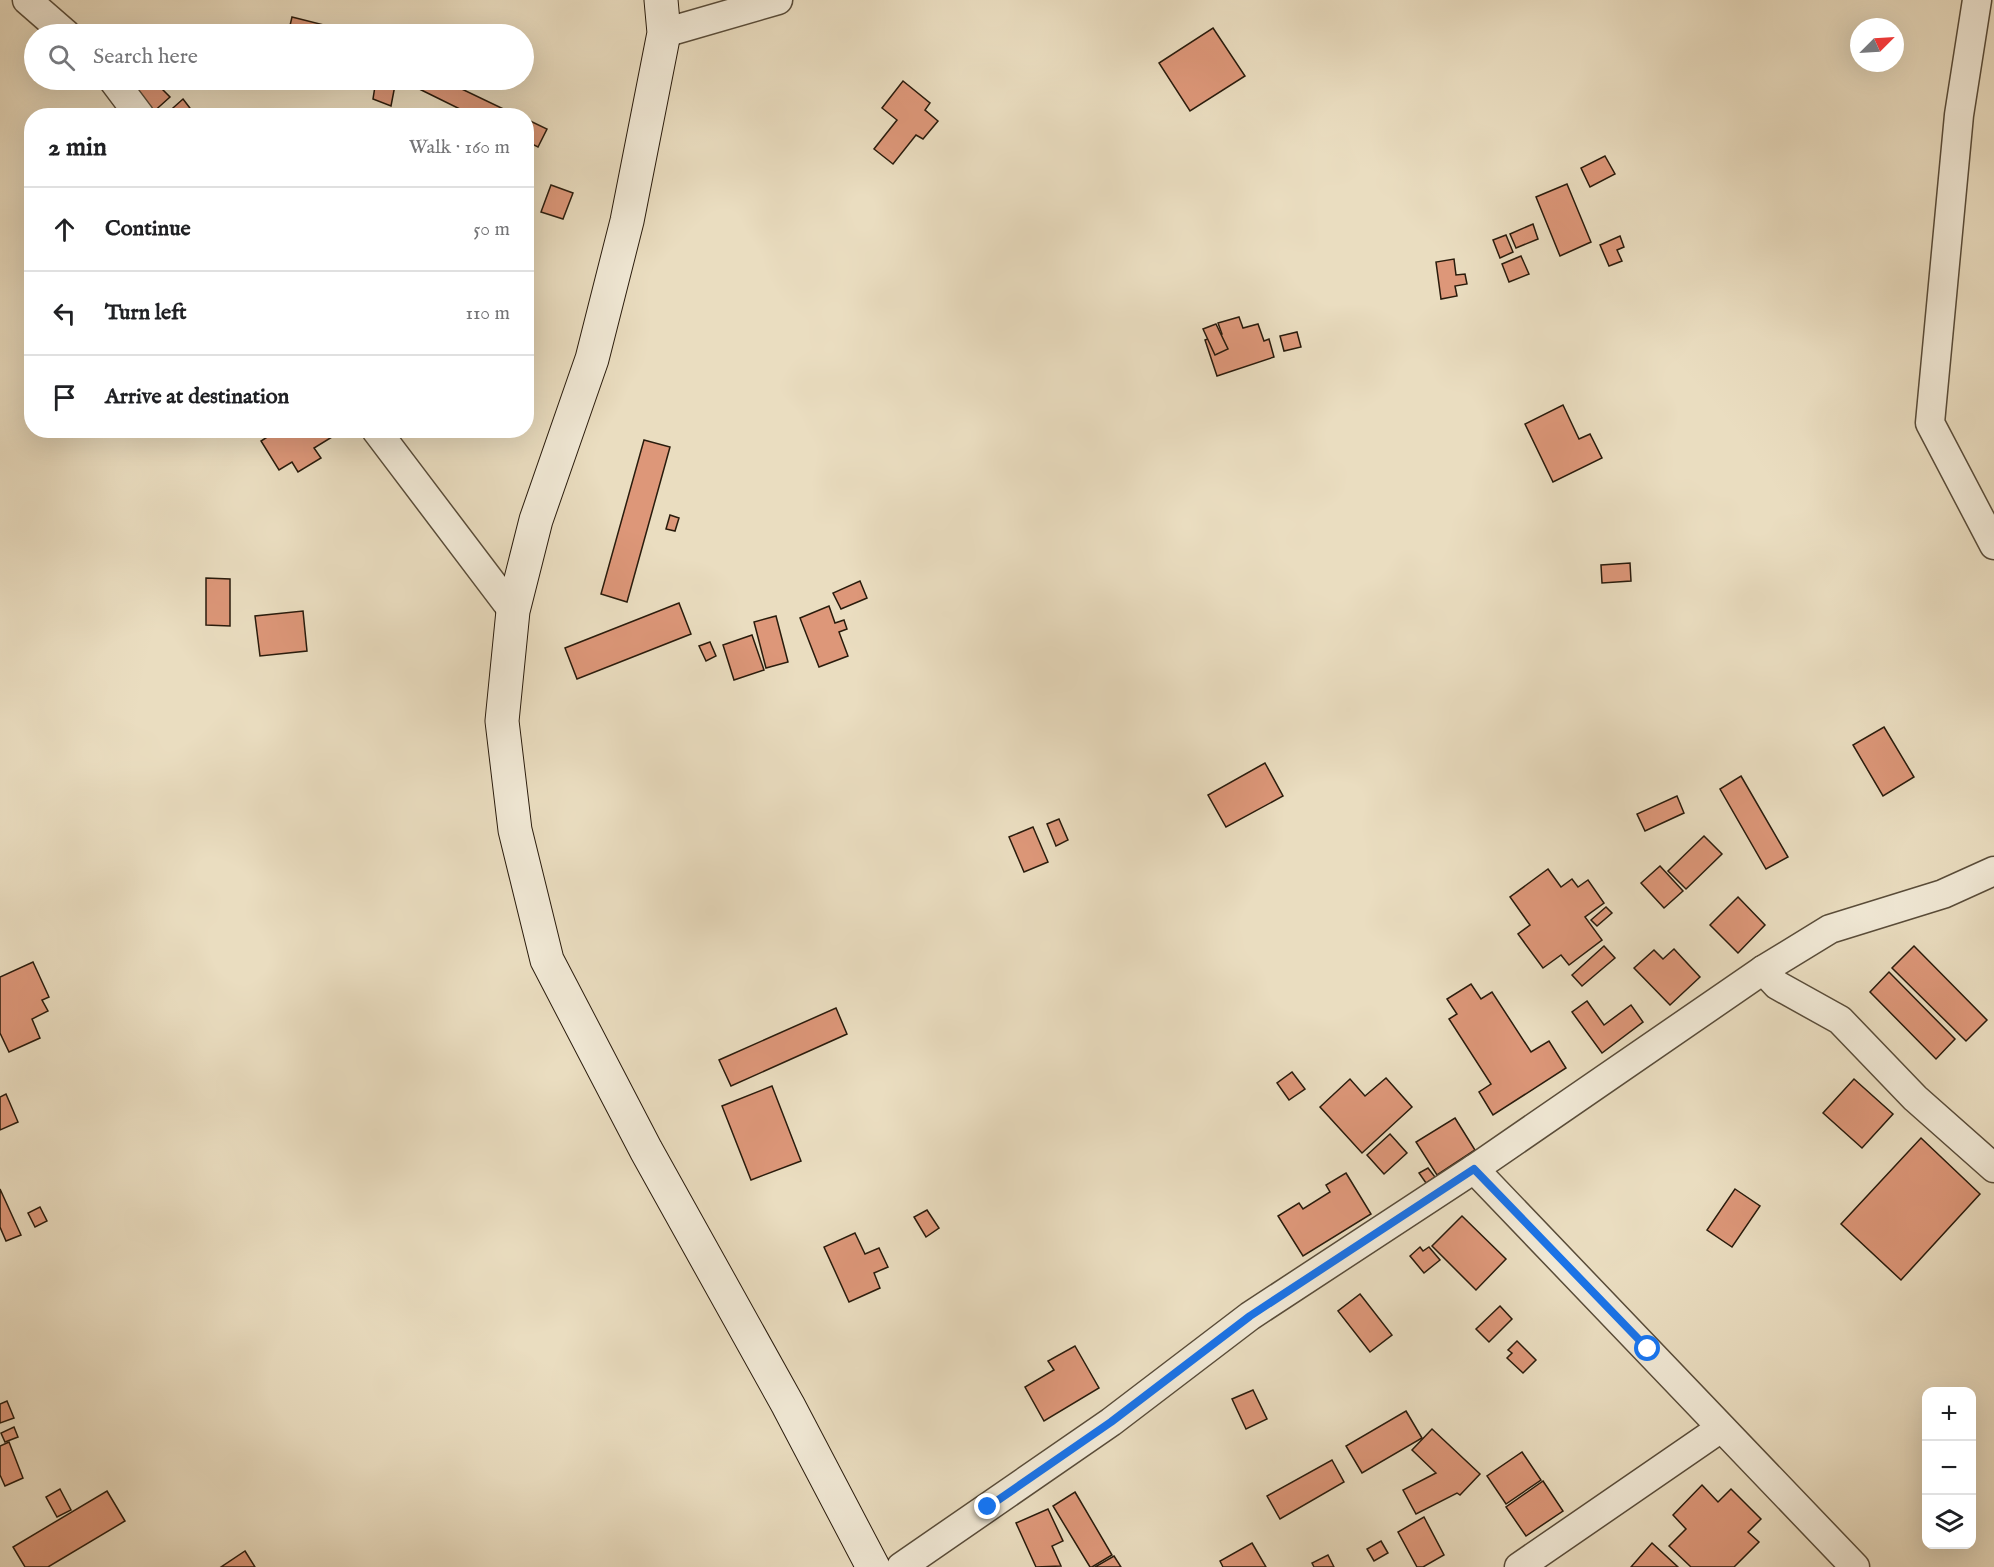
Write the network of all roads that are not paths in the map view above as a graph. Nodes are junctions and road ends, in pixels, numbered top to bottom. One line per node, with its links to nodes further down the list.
1 (27, 0): 5 (street)
2 (662, 0): 6 (street)
3 (778, 0): 6 (street)
4 (1977, 0): 10 (street)
5 (55, 24)
6 (664, 33): 11 (street)
7 (120, 90): 8 (street)
8 (134, 108)
9 (382, 438): 11 (street)
10 (1994, 545)
11 (513, 611): 17 (street)
12 (1994, 871): 13 (street)
13 (1763, 970): 14 (street); 15 (street)
14 (1994, 1168)
15 (1474, 1169): 16 (street); 18 (street)
16 (1721, 1428): 19 (street); 20 (street)
17 (873, 1567)
18 (902, 1567)
19 (1519, 1567)
20 (1855, 1567)

